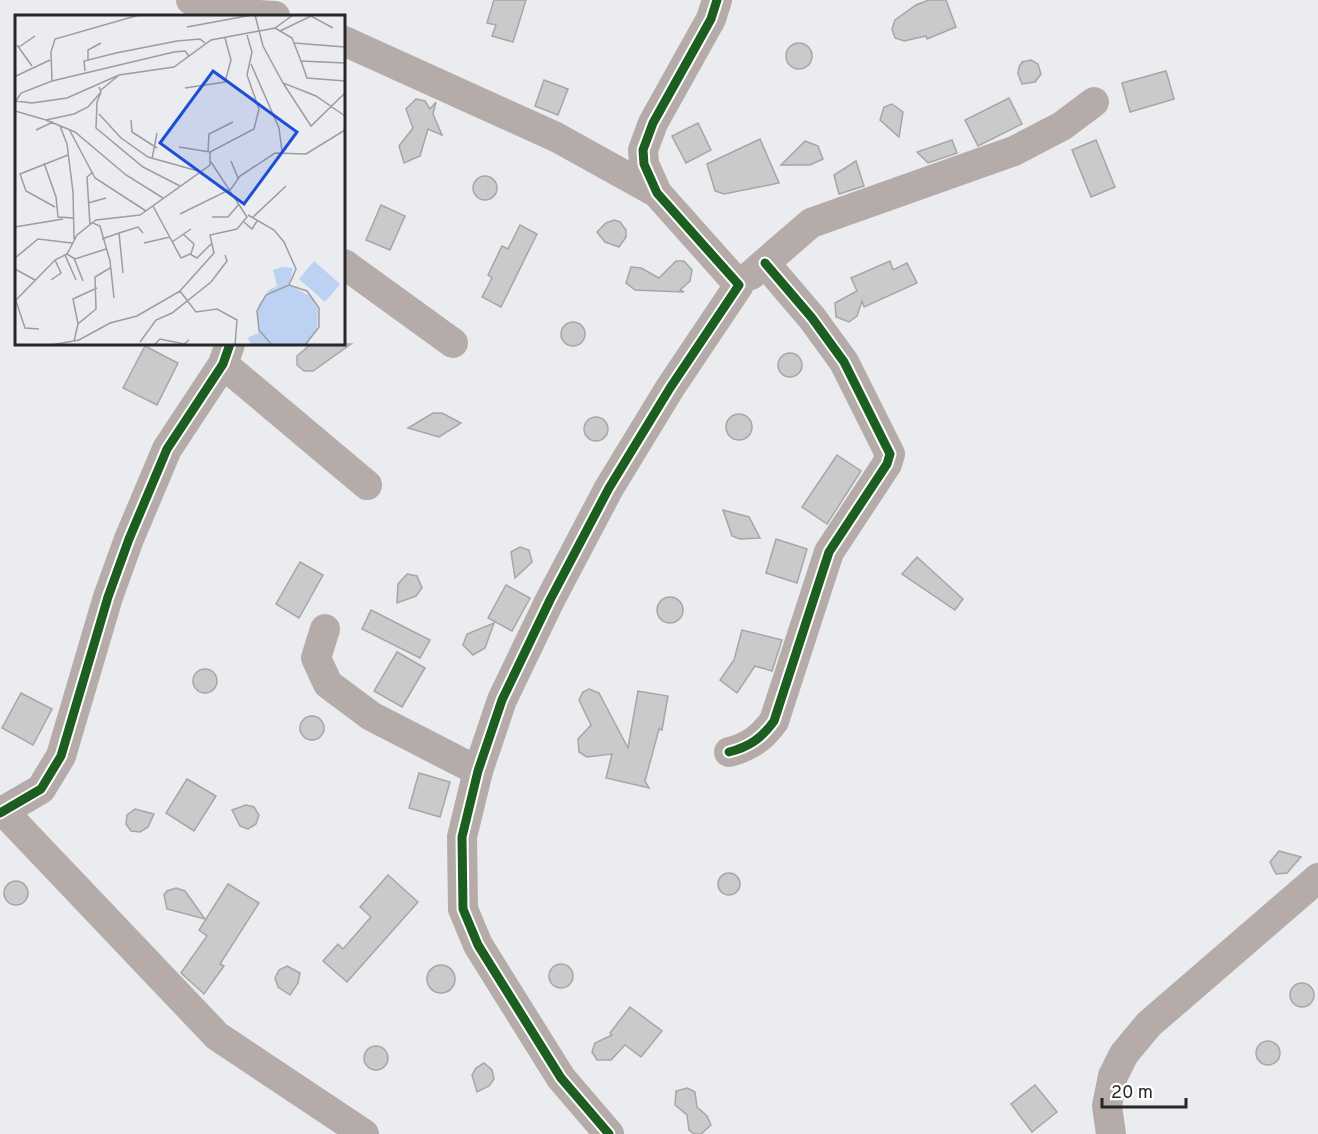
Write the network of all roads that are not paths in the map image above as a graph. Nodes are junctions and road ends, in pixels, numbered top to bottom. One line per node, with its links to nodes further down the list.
1 (191, 0): 3 (street)
2 (717, 0): 6 (street)
3 (275, 12)
4 (345, 41): 6 (street)
5 (1094, 102): 7 (street)
6 (657, 193): 9 (street)
7 (765, 263): 9 (street); 14 (street)
8 (345, 265): 10 (street)
9 (740, 285): 15 (street)
10 (453, 343)
11 (226, 354): 12 (street); 16 (street)
12 (367, 485)
13 (325, 629): 15 (street)
14 (729, 752)
15 (478, 771): 19 (street)
16 (2, 812): 18 (street)
17 (1318, 878): 20 (street)
18 (364, 1134)
19 (609, 1134)
20 (1111, 1134)

